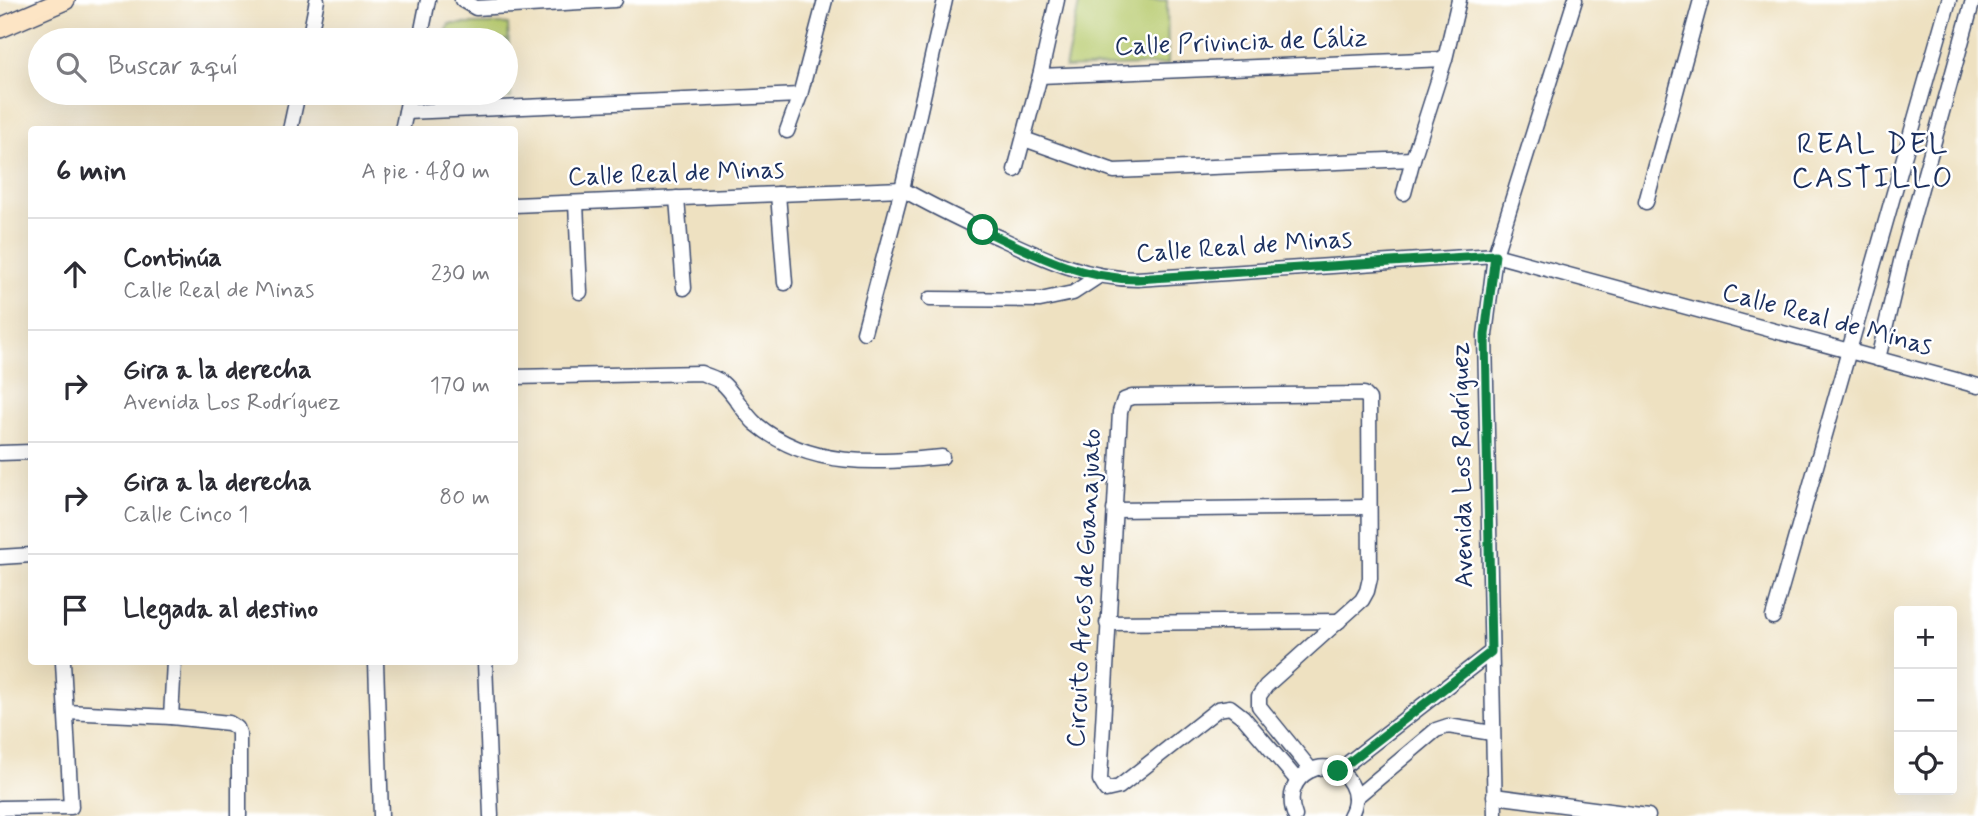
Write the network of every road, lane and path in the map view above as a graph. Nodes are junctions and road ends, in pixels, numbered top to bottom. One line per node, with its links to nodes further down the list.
1 (65, 0): 14 (main road)
2 (317, 0): 15 (street)
3 (428, 0): 16 (street)
4 (462, 0): 5 (street)
5 (615, 0)
6 (825, 0): 19 (street)
7 (945, 0): 29 (street)
8 (1058, 0): 18 (street)
9 (1459, 0): 17 (street)
10 (1575, 0): 36 (street, Avenida Los Rodríguez)
11 (1701, 0): 33 (street)
12 (1949, 0): 43 (street)
13 (1973, 0): 44 (street)
14 (0, 28)
15 (311, 28)
16 (422, 28)
17 (1445, 59): 18 (street, Calle Privincia de Cáliz); 27 (street)
18 (1040, 76): 26 (street)
19 (800, 94): 22 (street); 25 (street)
20 (295, 105): 23 (street)
21 (407, 105): 22 (street)
22 (406, 112): 24 (street)
23 (291, 126)
24 (403, 126)
25 (787, 131)
26 (1024, 139): 27 (street); 28 (street)
27 (1413, 159): 31 (street)
28 (1015, 170)
29 (901, 189): 30 (street, Calle Real de Minas); 37 (street, Calle Real de Minas); 42 (street)
30 (778, 194): 32 (street, Calle Real de Minas); 38 (street)
31 (1404, 194)
32 (677, 198): 34 (street, Calle Real de Minas); 39 (street)
33 (1646, 202)
34 (576, 203): 35 (street, Calle Real de Minas); 40 (street)
35 (518, 205)
36 (1495, 255): 37 (street, Calle Real de Minas); 43 (street, Calle Real de Minas); 57 (street, Avenida Los Rodríguez)
37 (1099, 276): 41 (street)
38 (785, 283)
39 (684, 288)
40 (580, 292)
41 (930, 299)
42 (864, 332)
43 (1849, 351): 44 (street, Calle Real de Minas); 54 (street)
44 (1878, 359): 46 (street, Calle Real de Minas)
45 (518, 377): 49 (street)
46 (1978, 386)
47 (28, 452): 48 (street)
48 (0, 453)
49 (942, 457)
50 (1368, 507): 51 (street); 51 (street, Circuito Arcos de Guanajuato); 55 (street, Circuito Arcos de Guanajuato)
51 (1114, 510): 56 (street, Circuito Arcos de Guanajuato)
52 (28, 555): 53 (street)
53 (0, 557)
54 (1773, 617)
55 (1339, 621): 56 (street); 65 (street, Circuito Arcos de Guanajuato)
56 (1107, 623): 67 (street, Circuito Arcos de Guanajuato)
57 (1491, 652): 64 (street, Avenida Los Rodríguez); 66 (street)
58 (63, 665): 62 (street)
59 (174, 665): 63 (street)
60 (376, 665): 73 (street)
61 (485, 665): 74 (street)
62 (66, 712): 63 (street); 70 (street)
63 (171, 717): 72 (street)
64 (1492, 733): 68 (street, Avenida Los Rodríguez); 69 (street)
65 (1311, 770): 66 (street); 67 (street)
66 (1338, 771): 69 (street)
67 (1297, 780): 75 (street)
68 (1494, 796): 71 (street); 77 (street, Avenida Los Rodríguez)
69 (1356, 798): 76 (street)
70 (0, 808)
71 (1575, 811): 78 (street)
72 (239, 816)
73 (381, 816)
74 (491, 816)
75 (1295, 816)
76 (1350, 816)
77 (1495, 816)
78 (1648, 816)

